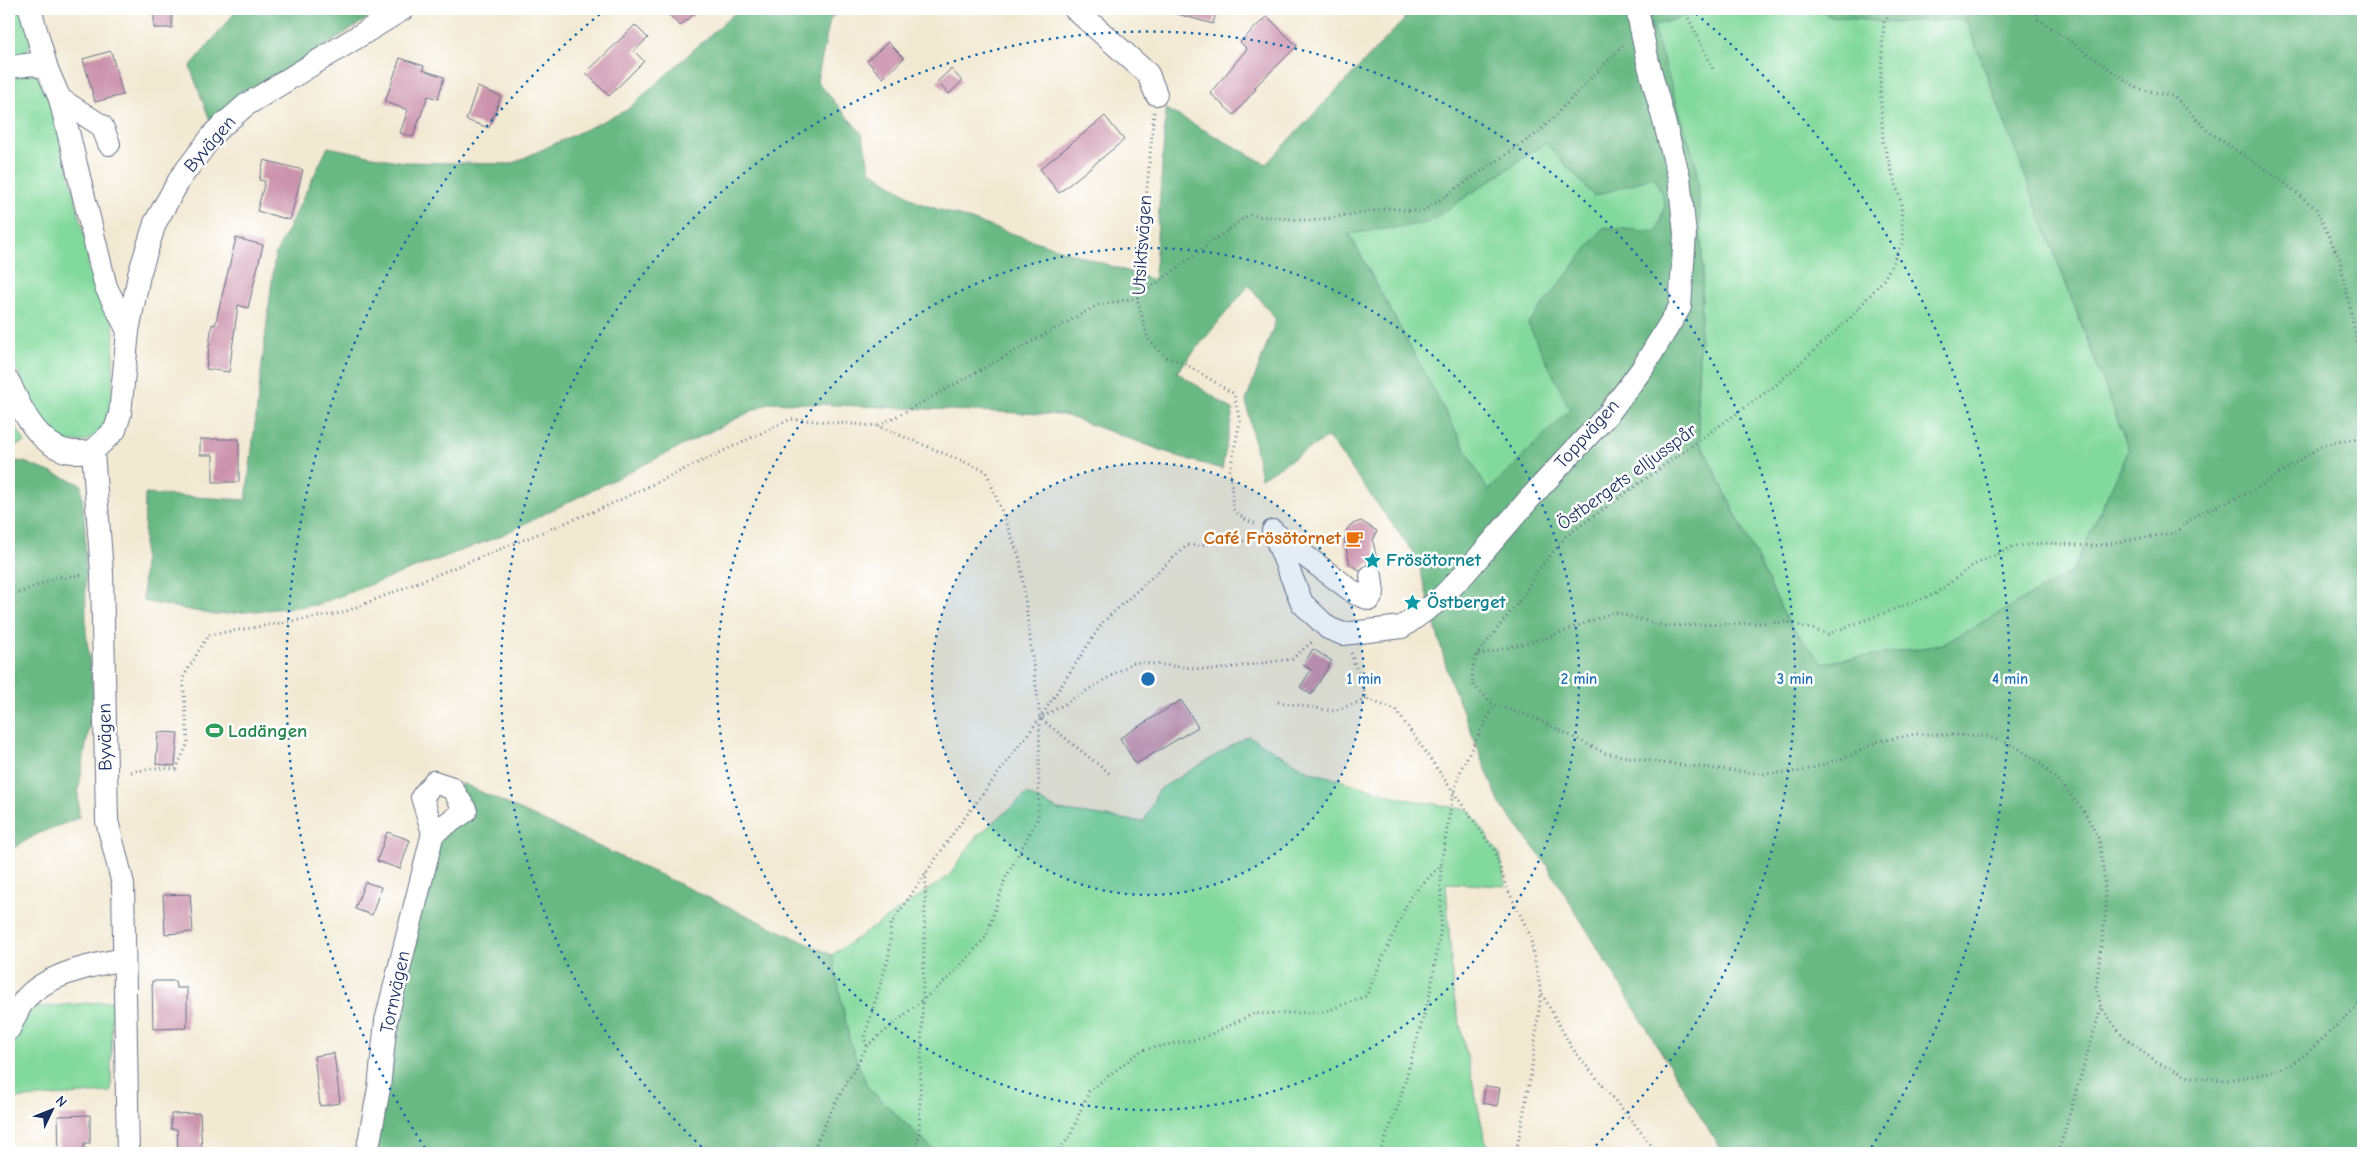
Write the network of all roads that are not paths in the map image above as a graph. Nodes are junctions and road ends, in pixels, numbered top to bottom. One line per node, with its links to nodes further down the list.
1 (30, 9): 6 (street)
2 (403, 9): 10 (street, Byvägen)
3 (1075, 9): 7 (street)
4 (1641, 15): 13 (street, Toppvägen)
5 (9, 68): 6 (street)
6 (48, 70): 8 (street)
7 (1156, 94)
8 (60, 99): 9 (street); 10 (street)
9 (109, 144)
10 (128, 331): 12 (street, Byvägen)
11 (9, 382): 12 (street)
12 (93, 451): 15 (street, Byvägen)
13 (1370, 576)
14 (433, 833): 18 (street, Tornvägen)
15 (124, 959): 16 (street); 17 (street, Byvägen)
16 (9, 1029)
17 (128, 1153)
18 (367, 1153)

